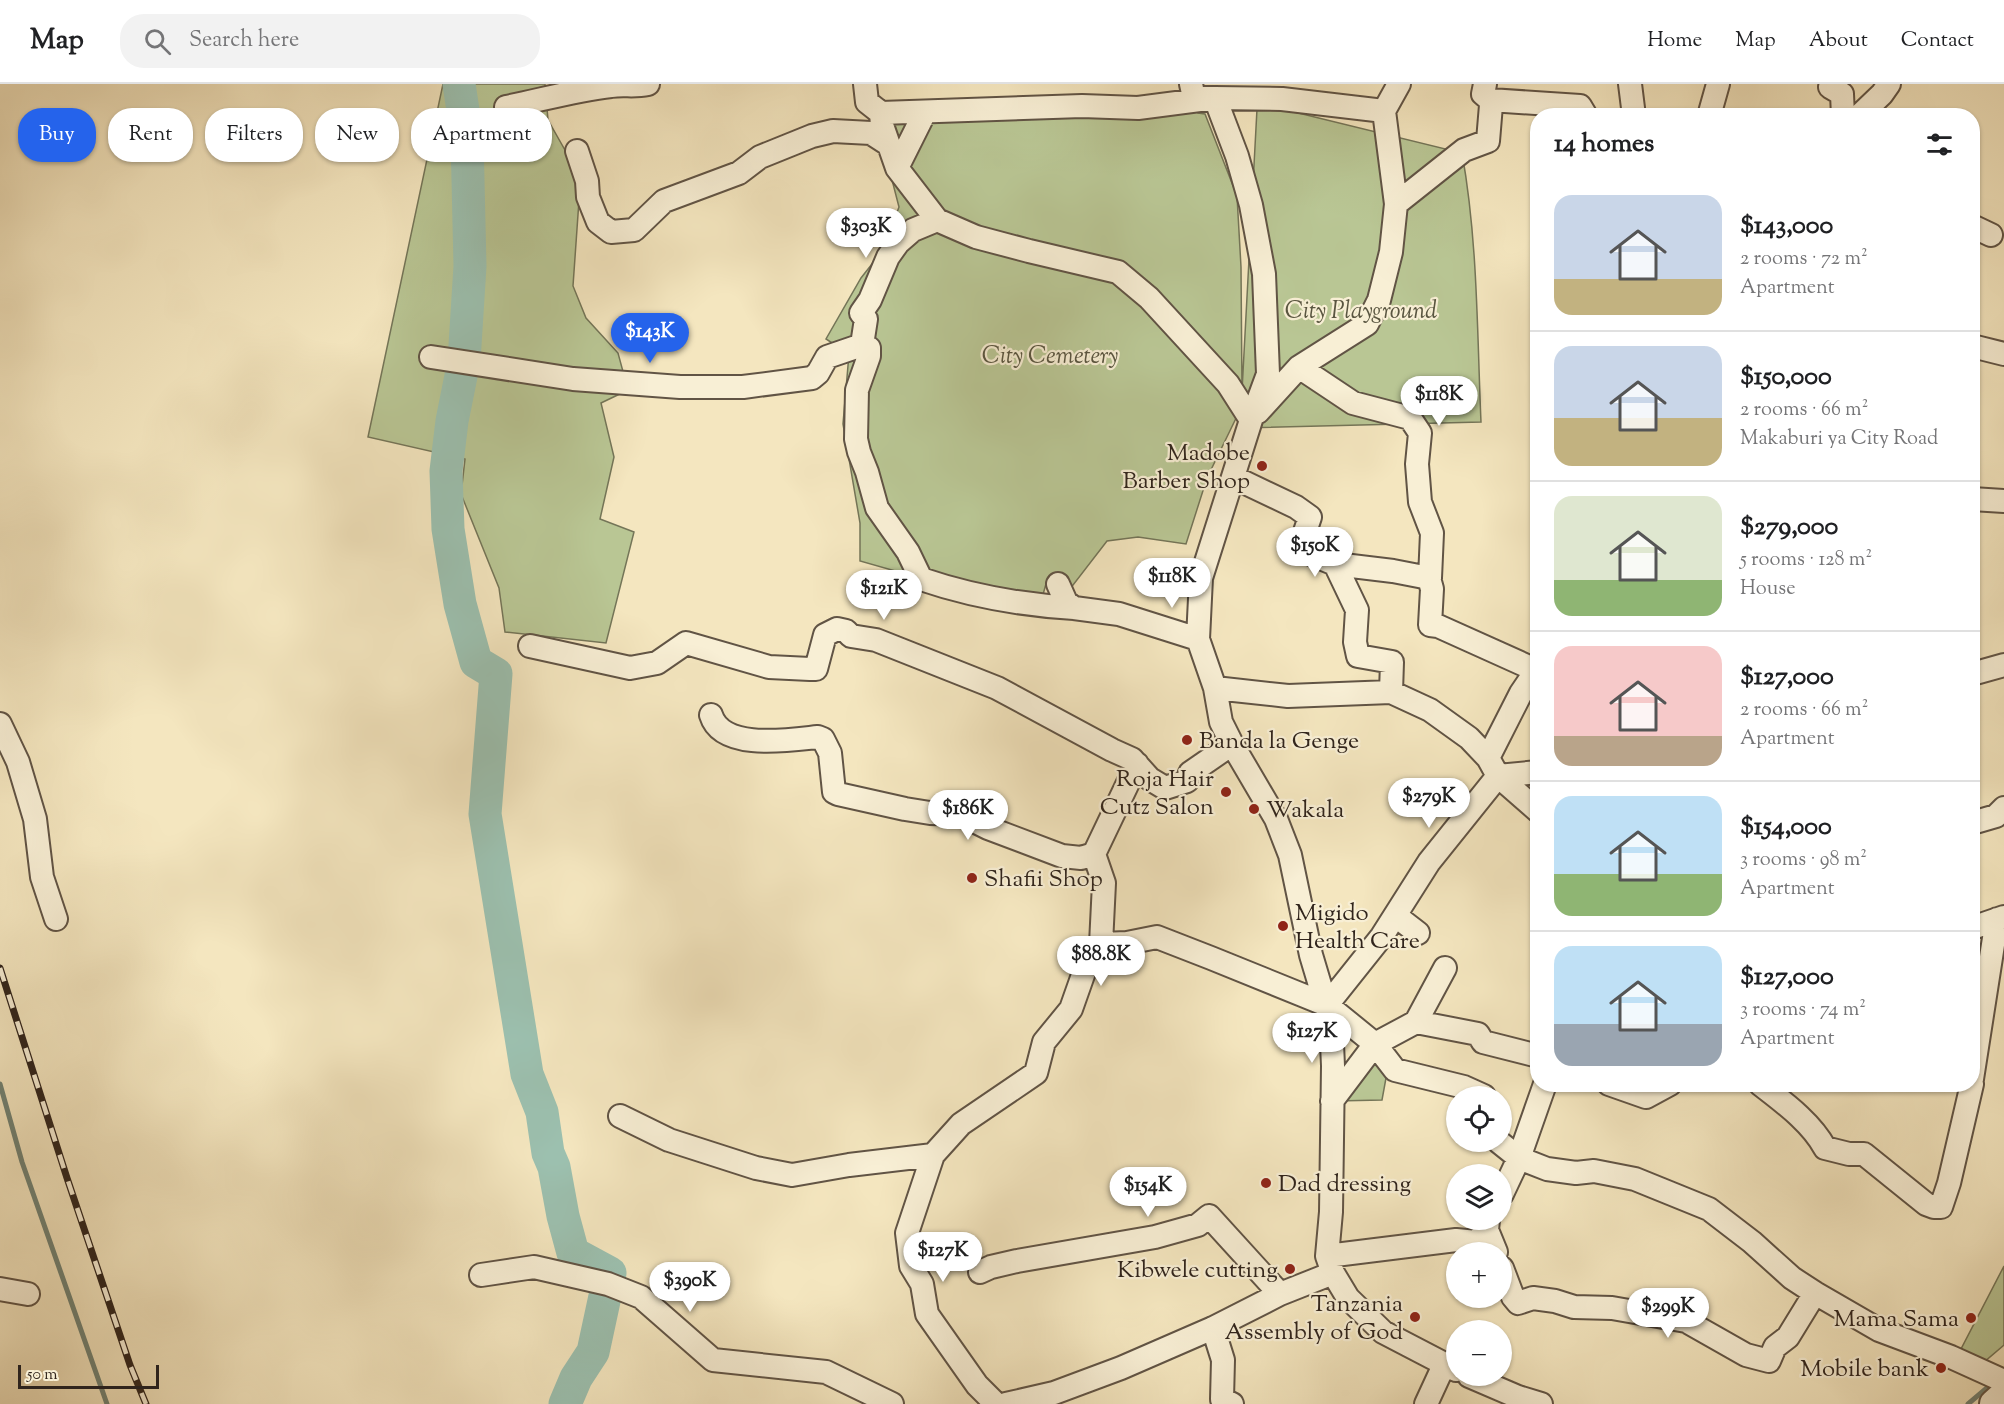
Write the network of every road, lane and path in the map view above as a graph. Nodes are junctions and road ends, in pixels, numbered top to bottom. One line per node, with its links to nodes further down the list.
1 (648, 84): 11 (street)
2 (865, 84): 19 (street)
3 (1191, 84): 10 (street)
4 (1399, 84): 17 (street)
5 (1630, 84): 13 (street)
6 (1718, 84): 14 (street)
7 (1831, 84): 15 (street)
8 (1890, 84): 16 (street)
9 (1488, 92): 12 (street); 23 (street)
10 (1215, 98): 17 (street); 18 (street); 30 (street)
11 (506, 107)
12 (1581, 108)
13 (1633, 108)
14 (1711, 108)
15 (1843, 108)
16 (1867, 108)
17 (1384, 111): 23 (street)
18 (925, 112): 19 (street); 22 (street)
19 (881, 113): 20 (street)
20 (888, 144): 21 (street); 22 (street)
21 (578, 151)
22 (897, 168): 24 (street)
23 (1396, 204): 29 (street)
24 (938, 220): 25 (street); 30 (street)
25 (862, 345): 28 (street); 37 (street)
26 (1980, 348): 27 (street)
27 (2004, 354)
28 (431, 357)
29 (1299, 367): 30 (street); 35 (street)
30 (1251, 420): 31 (street)
31 (1233, 477): 34 (street); 38 (street)
32 (1980, 500): 33 (street)
33 (2004, 501)
34 (1335, 564): 35 (street); 45 (street)
35 (1430, 578): 41 (street)
36 (1058, 584): 37 (street)
37 (1074, 608): 38 (street)
38 (1198, 639): 44 (street)
39 (530, 646): 49 (street)
40 (2004, 665): 42 (street)
41 (1530, 667)
42 (1980, 672)
43 (1530, 680): 50 (street)
44 (1215, 688): 45 (street); 48 (street)
45 (1391, 692): 50 (street)
46 (711, 715): 55 (street)
47 (1, 728): 58 (street)
48 (1232, 744): 49 (street); 63 (street)
49 (1137, 764): 55 (street)
50 (1493, 767): 51 (street); 52 (street); 56 (street)
51 (1530, 771)
52 (1530, 803)
53 (2004, 808): 54 (street)
54 (1980, 821)
55 (1094, 854): 61 (street)
56 (1396, 916): 60 (street); 63 (street)
57 (2001, 918): 59 (street); 65 (street)
58 (56, 920)
59 (1980, 925)
60 (1418, 933)
61 (1101, 944): 63 (street); 77 (street)
62 (1444, 968): 64 (street)
63 (1326, 1005): 66 (street); 74 (street)
64 (1416, 1022): 66 (street); 67 (street)
65 (1980, 1035)
66 (1375, 1044): 68 (street); 74 (street)
67 (1530, 1054)
68 (1460, 1086)
69 (1542, 1092): 78 (street)
70 (1632, 1092): 71 (street)
71 (1655, 1092)
72 (1770, 1092): 73 (street)
73 (1970, 1092)
74 (1332, 1101): 81 (street)
75 (620, 1116): 77 (street)
76 (1512, 1152): 78 (street)
77 (933, 1155): 96 (street)
78 (1519, 1158): 79 (street); 85 (street)
79 (1512, 1173)
80 (1484, 1230): 81 (street)
81 (1330, 1264): 87 (street); 90 (street)
82 (980, 1272): 87 (street)
83 (481, 1275): 95 (street)
84 (0, 1289): 86 (street)
85 (1815, 1293): 88 (street); 92 (street)
86 (28, 1294)
87 (1280, 1294): 89 (street)
88 (1512, 1294)
89 (1213, 1328): 97 (street); 98 (street)
90 (1446, 1365)
91 (1446, 1373): 99 (street)
92 (2004, 1381)
93 (1492, 1386): 100 (street)
94 (2004, 1395): 101 (street)
95 (892, 1404)
96 (996, 1404)
97 (1006, 1404)
98 (1232, 1404)
99 (1426, 1404)
100 (1541, 1404)
101 (1994, 1404)

